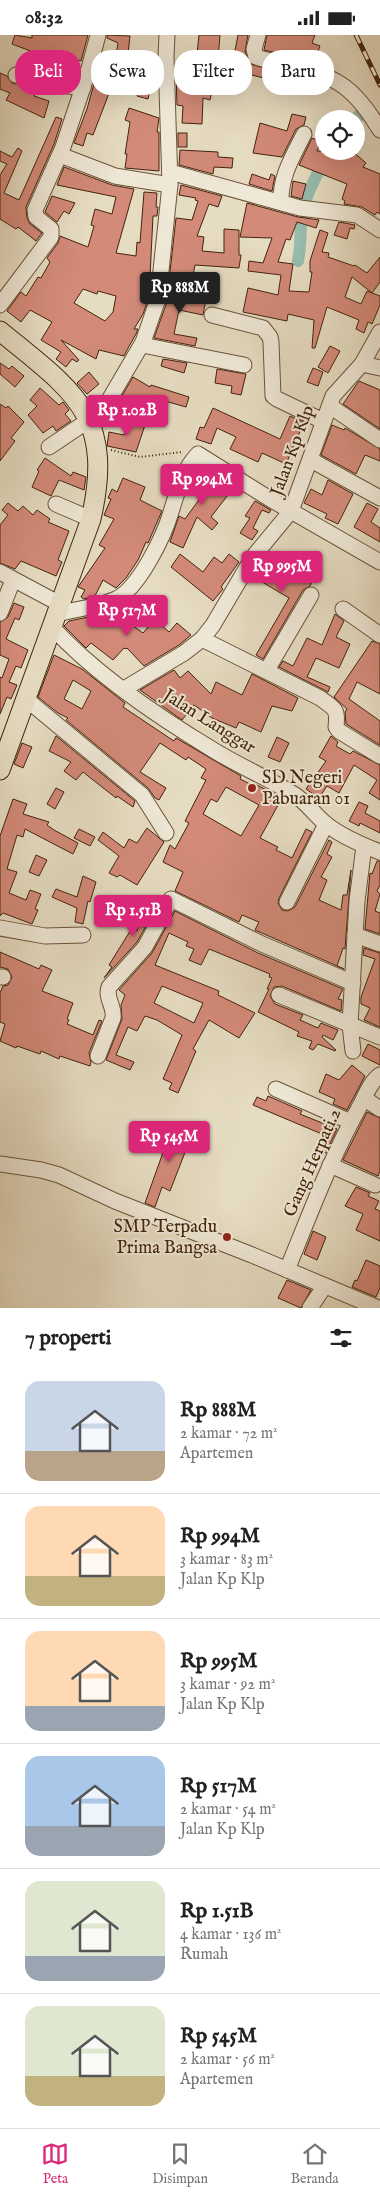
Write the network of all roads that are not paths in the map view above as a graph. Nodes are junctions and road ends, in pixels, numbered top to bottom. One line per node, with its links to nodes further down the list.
1 (98, 35): 4 (street)
2 (167, 35): 8 (street)
3 (258, 35): 5 (street)
4 (83, 88): 7 (street)
5 (380, 130)
6 (304, 134): 9 (street)
7 (60, 155): 8 (street); 11 (street)
8 (170, 179): 9 (street); 15 (street)
9 (281, 202): 10 (street)
10 (380, 230)
11 (0, 305)
12 (212, 315): 20 (street)
13 (0, 331): 21 (main road)
14 (380, 332): 16 (street, Jalan Kp Klp)
15 (142, 345): 17 (street); 21 (street)
16 (362, 364): 18 (street); 19 (street, Jalan Kp Klp)
17 (244, 365)
18 (380, 368)
19 (330, 406): 20 (street, Jalan Kp Klp); 22 (street)
20 (323, 421): 24 (street, Jalan Kp Klp)
21 (92, 432): 23 (street); 28 (main road)
22 (380, 440)
23 (48, 447)
24 (311, 459): 25 (street); 27 (street, Jalan Kp Klp)
25 (380, 498)
26 (56, 504): 28 (street)
27 (291, 511): 29 (street); 34 (street); 36 (street, Jalan Kp Klp)
28 (91, 519): 34 (main road)
29 (380, 562)
30 (6, 576): 33 (street); 34 (street, Jalan Langgar)
31 (312, 595): 37 (street)
32 (343, 609): 35 (street)
33 (0, 613)
34 (56, 615): 38 (street, Jalan Langgar); 39 (main road)
35 (380, 635)
36 (202, 639): 37 (street); 38 (street, Jalan Kp Klp)
37 (267, 670): 40 (street)
38 (124, 689): 42 (street, Jalan Langgar)
39 (26, 699): 41 (main road); 43 (street)
40 (380, 756)
41 (0, 770)
42 (326, 824): 44 (street, Jalan Langgar); 46 (street)
43 (166, 833)
44 (364, 846): 45 (street, Jalan Langgar); 49 (street)
45 (380, 852)
46 (287, 902)
47 (0, 928): 48 (street)
48 (84, 935)
49 (355, 935): 50 (street); 51 (street)
50 (380, 944)
51 (353, 983): 53 (street); 56 (street)
52 (279, 995): 53 (street)
53 (350, 1025): 54 (street); 55 (street)
54 (380, 1037)
55 (353, 1051)
56 (98, 1056)
57 (380, 1075): 59 (street, Gang Herpati.2)
58 (276, 1089): 61 (street)
59 (364, 1098): 60 (street); 61 (street, Gang Herpati.2)
60 (380, 1109)
61 (351, 1122): 63 (street, Gang Herpati.2)
62 (0, 1164): 65 (street)
63 (330, 1165): 64 (street); 65 (street, Gang Herpati.2)
64 (375, 1185)
65 (287, 1270): 66 (street)
66 (324, 1287): 67 (street); 68 (street)
67 (310, 1308)
68 (378, 1308)

